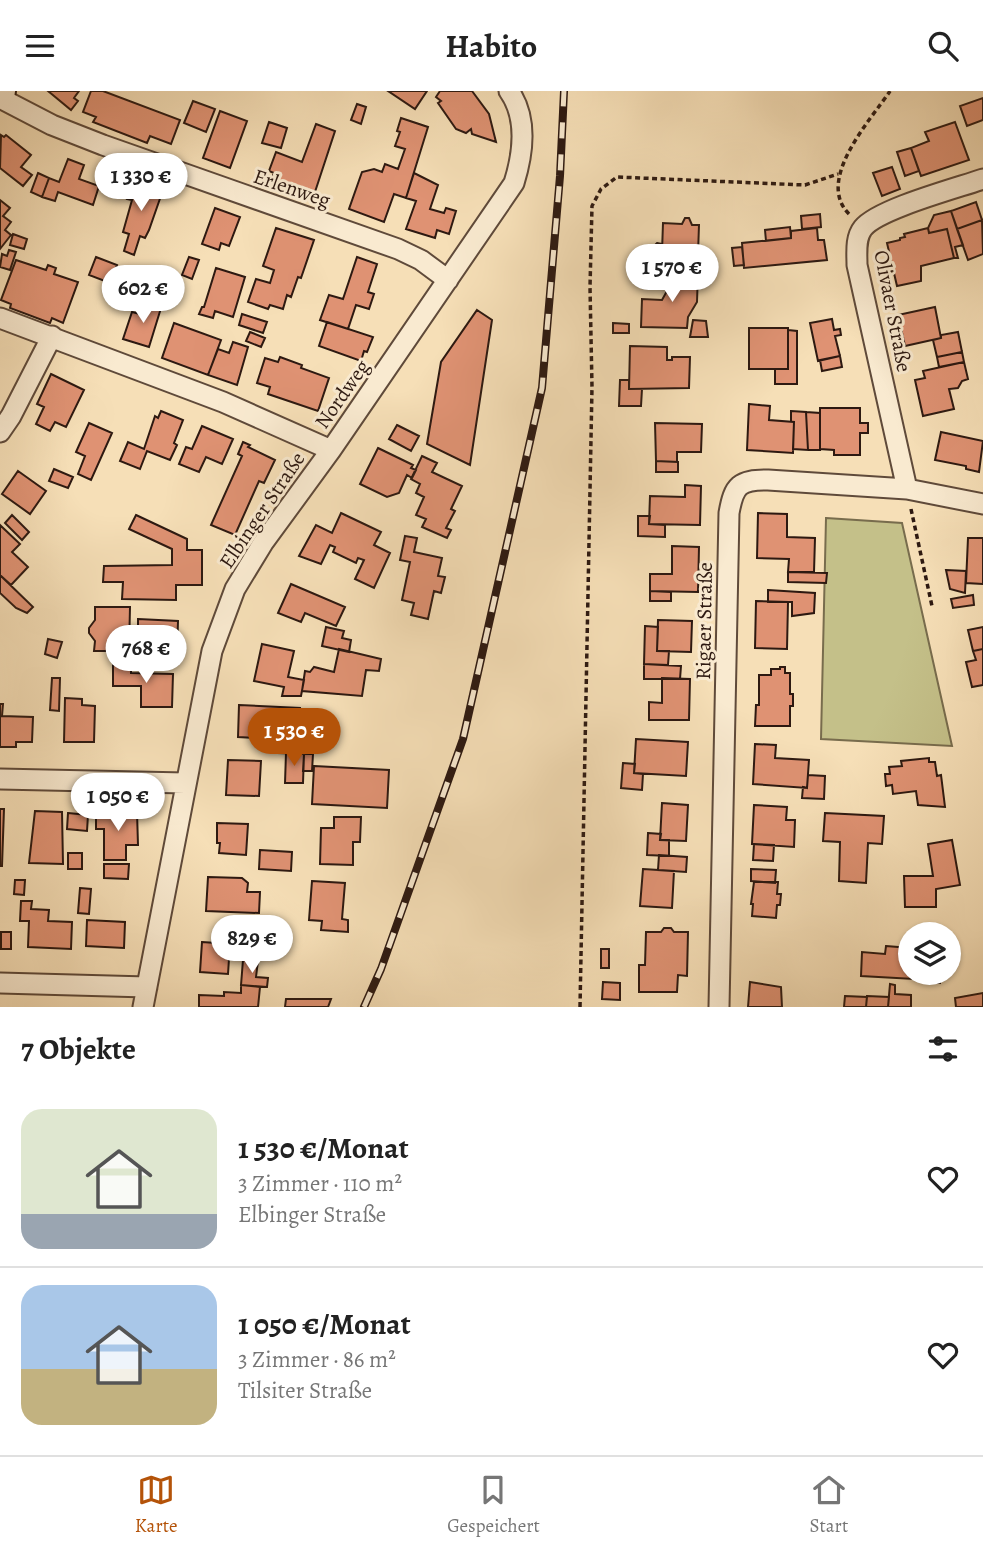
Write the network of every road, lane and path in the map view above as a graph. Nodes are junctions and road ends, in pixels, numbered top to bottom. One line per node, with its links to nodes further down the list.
1 (509, 91): 7 (street, Nordweg)
2 (890, 91): 4 (path)
3 (1, 94): 7 (street, Erlenweg)
4 (838, 174): 6 (path); 20 (path)
5 (983, 179): 6 (street, Olivaer Straße)
6 (863, 228): 12 (street, Olivaer Straße)
7 (448, 280): 11 (street, Nordweg)
8 (0, 318): 9 (street, Nordweg)
9 (52, 336): 10 (street); 11 (street, Nordweg)
10 (0, 432)
11 (331, 450): 16 (street, Elbinger Straße)
12 (907, 489): 13 (street, Rigaer Straße); 14 (path); 21 (street, Rigaer Straße)
13 (983, 504)
14 (932, 606)
15 (0, 779): 16 (street)
16 (185, 783): 18 (street, Elbinger Straße)
17 (0, 983): 18 (street)
18 (147, 986): 19 (street, Elbinger Straße)
19 (143, 1007)
20 (580, 1007)
21 (719, 1007)

